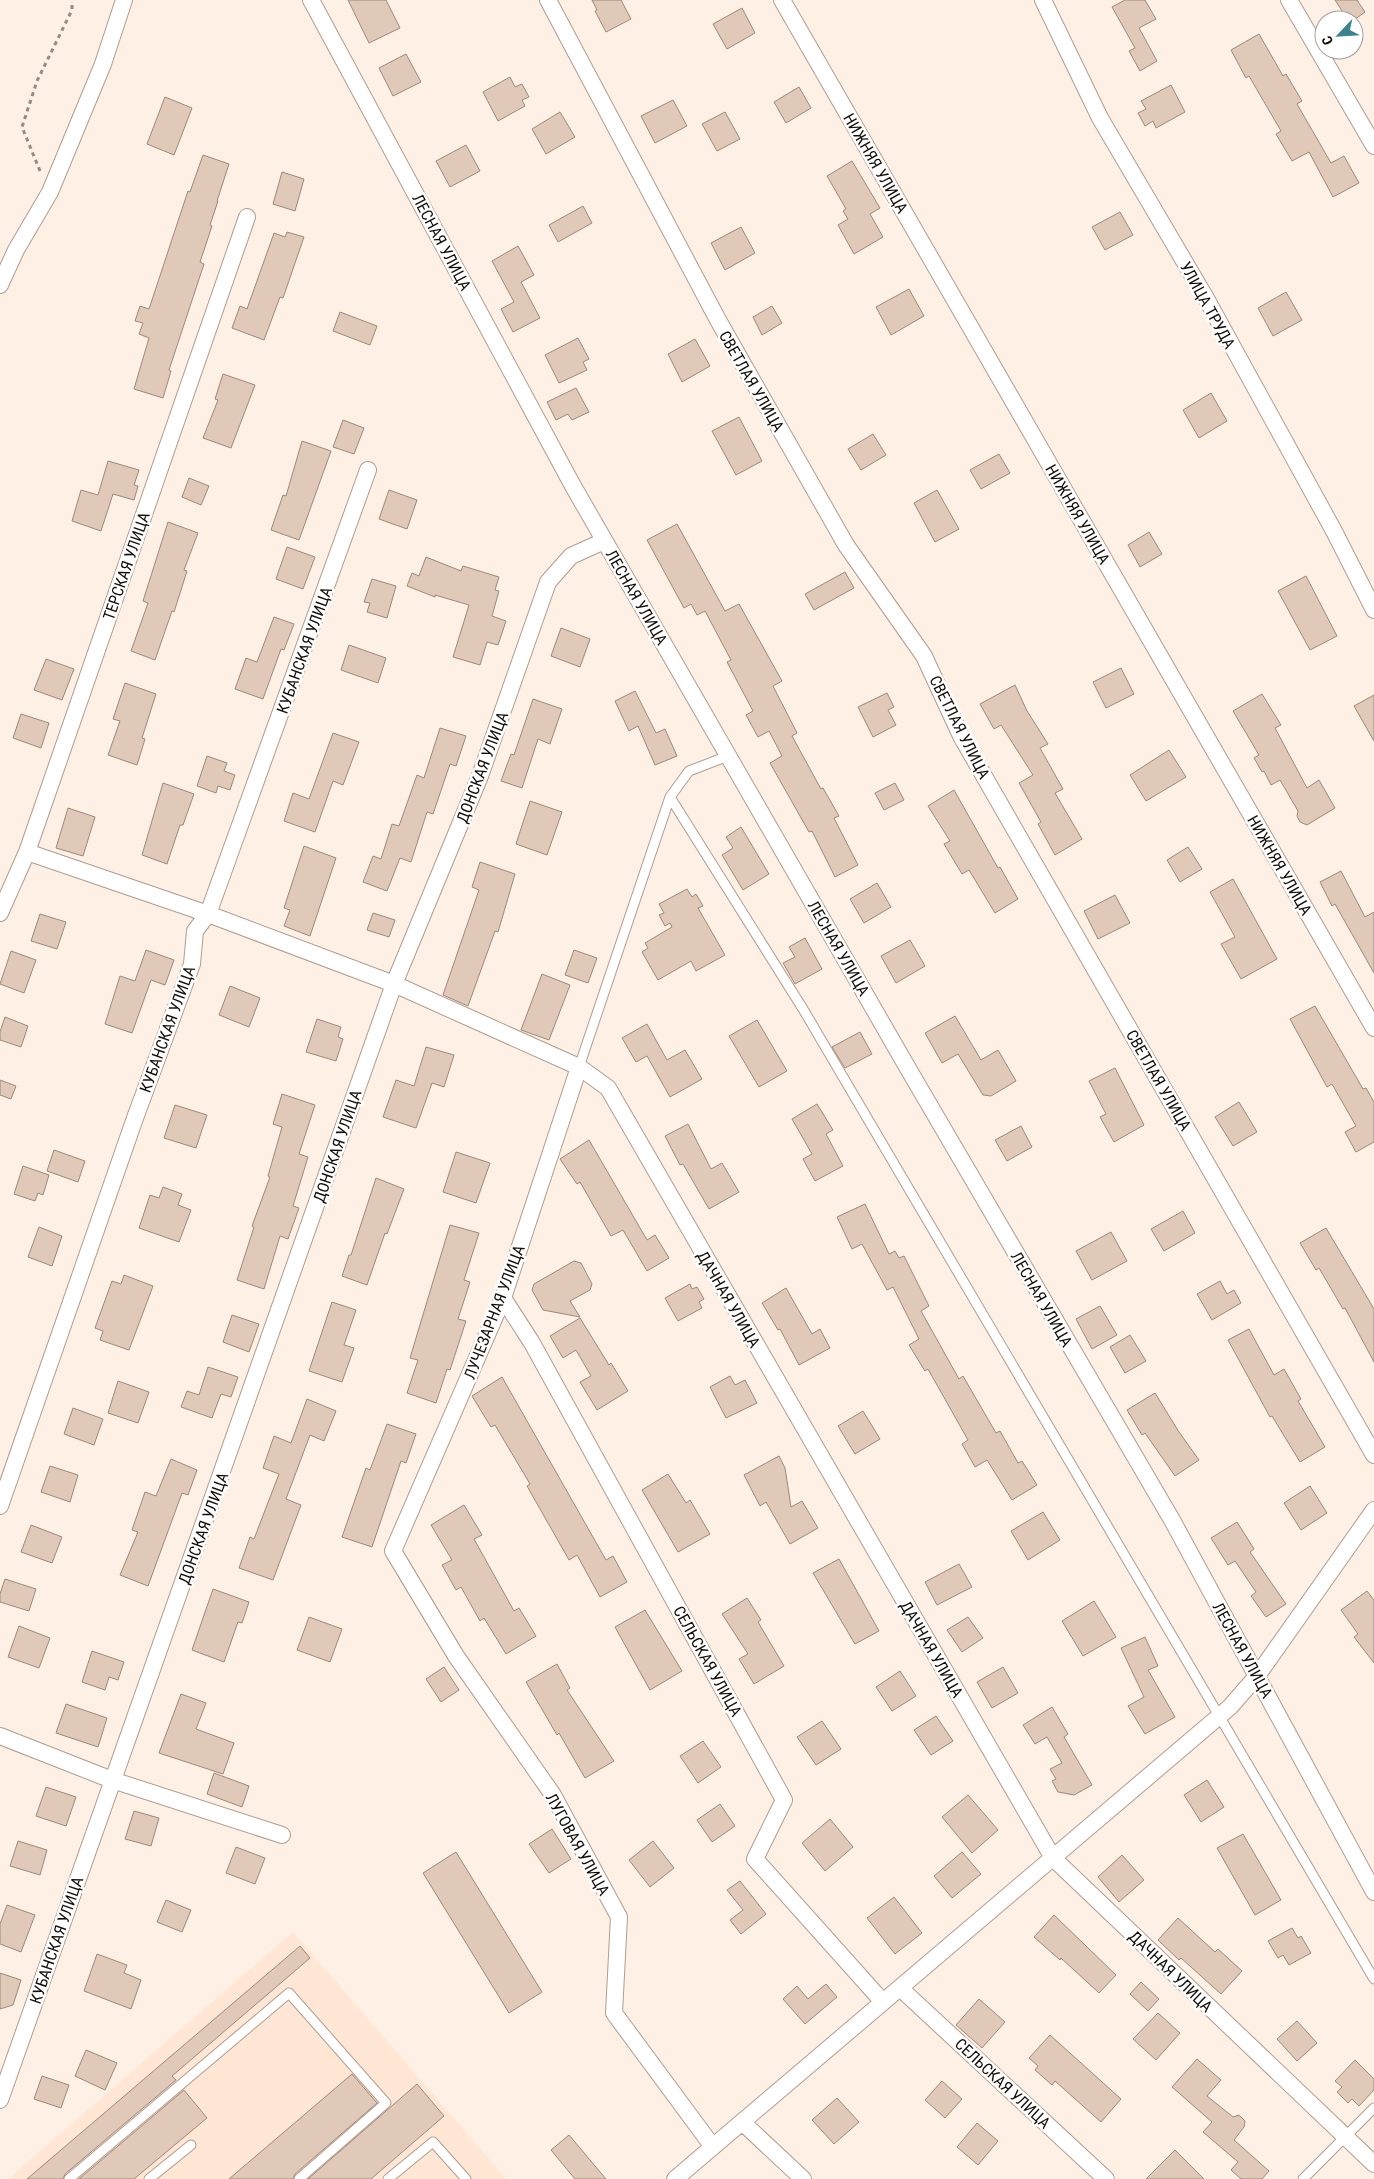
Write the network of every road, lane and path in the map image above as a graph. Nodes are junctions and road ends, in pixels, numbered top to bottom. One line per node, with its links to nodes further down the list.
1 (124, 0): 9 (street)
2 (312, 0): 13 (street, ЛЕСНАЯ УЛИЦА)
3 (548, 0): 24 (street, СВЕТЛАЯ УЛИЦА)
4 (782, 0): 21 (street, НИЖНЯЯ УЛИЦА)
5 (1043, 0): 14 (street, УЛИЦА ТРУДА)
6 (1289, 0): 8 (street)
7 (72, 3): 9 (path)
8 (1374, 146)
9 (50, 192): 11 (street)
10 (247, 216): 17 (street, ТЕРСКАЯ УЛИЦА)
11 (0, 285)
12 (368, 470): 19 (street, КУБАНСКАЯ УЛИЦА)
13 (604, 541): 15 (street, ЛЕСНАЯ УЛИЦА); 20 (street, ДОНСКАЯ УЛИЦА)
14 (1374, 610)
15 (728, 756): 16 (lane); 28 (street, ЛЕСНАЯ УЛИЦА)
16 (670, 797): 22 (lane); 29 (lane)
17 (28, 852): 18 (street, ТЕРСКАЯ УЛИЦА); 19 (street, ДАЧНАЯ УЛИЦА)
18 (0, 913)
19 (208, 914): 20 (street, ДАЧНАЯ УЛИЦА); 25 (street, КУБАНСКАЯ УЛИЦА)
20 (394, 984): 22 (street, ДАЧНАЯ УЛИЦА); 31 (street, ДОНСКАЯ УЛИЦА)
21 (1374, 1028)
22 (579, 1066): 23 (street, ЛУЧЕЗАРНАЯ УЛИЦА); 33 (street, ДАЧНАЯ УЛИЦА)
23 (503, 1298): 27 (street, ЛУЧЕЗАРНАЯ УЛИЦА); 37 (street, СЕЛЬСКАЯ УЛИЦА)
24 (1374, 1455)
25 (0, 1506)
26 (1372, 1517): 28 (street)
27 (393, 1551): 43 (street, ЛУГОВАЯ УЛИЦА)
28 (1257, 1676): 29 (street); 34 (street, ЛЕСНАЯ УЛИЦА)
29 (1219, 1717): 33 (street); 35 (lane)
30 (0, 1736): 31 (street)
31 (112, 1780): 32 (street); 38 (street, КУБАНСКАЯ УЛИЦА)
32 (282, 1835)
33 (1053, 1858): 36 (street); 41 (street, ДАЧНАЯ УЛИЦА)
34 (1374, 1892)
35 (1374, 1979)
36 (900, 1988): 37 (street); 52 (street, СЕЛЬСКАЯ УЛИЦА)
37 (883, 2002): 40 (street)
38 (0, 2100)
39 (1374, 2108): 41 (lane)
40 (742, 2122): 43 (street); 51 (street)
41 (1345, 2137): 44 (street, ДАЧНАЯ УЛИЦА); 53 (lane)
42 (191, 2145): 46 (lane)
43 (713, 2147): 50 (street)
44 (1374, 2164)
45 (69, 2179): 47 (lane)
46 (149, 2179)
47 (299, 2179)
48 (388, 2179): 49 (lane)
49 (466, 2179)
50 (676, 2179)
51 (803, 2179)
52 (1106, 2179)
53 (1303, 2179)

